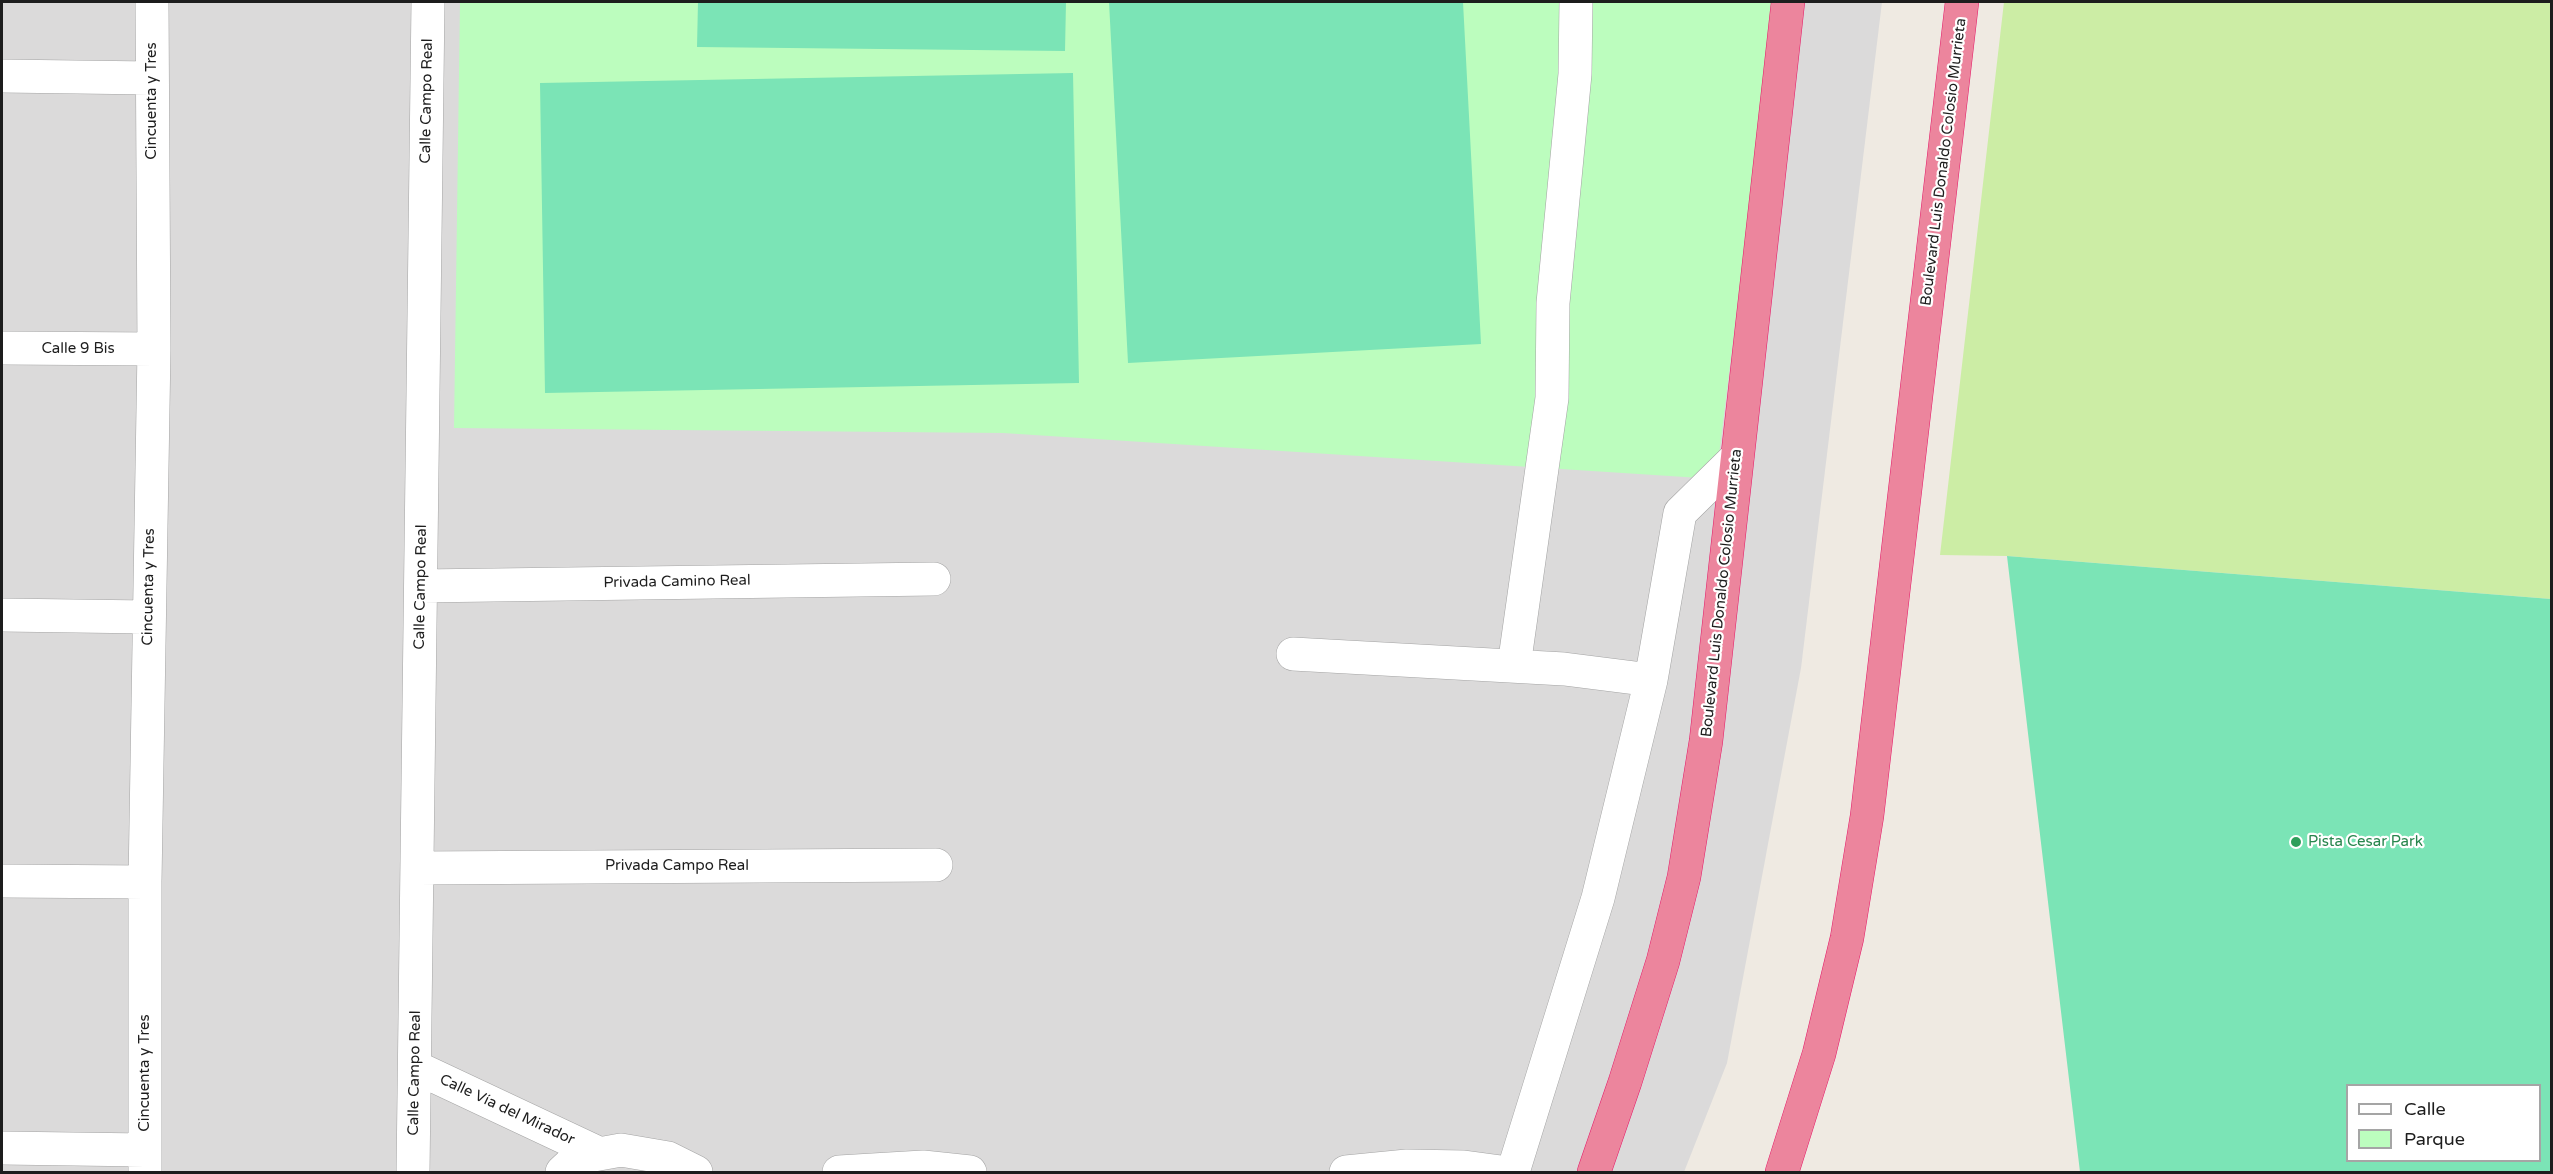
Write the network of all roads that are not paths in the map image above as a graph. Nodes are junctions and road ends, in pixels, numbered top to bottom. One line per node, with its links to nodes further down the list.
1 (153, 2): 7 (street, Cincuenta y Tres)
2 (428, 2): 12 (street, Calle Campo Real)
3 (1576, 2): 16 (street)
4 (1788, 2): 10 (highway, Boulevard Luis Donaldo Colosio Murrieta)
5 (1962, 2): 35 (highway, Boulevard Luis Donaldo Colosio Murrieta)
6 (2, 76): 7 (street)
7 (151, 78): 9 (street, Cincuenta y Tres)
8 (2, 348): 9 (street, Calle 9 Bis)
9 (154, 349): 14 (street, Cincuenta y Tres)
10 (1737, 457): 17 (street); 34 (highway, Boulevard Luis Donaldo Colosio Murrieta)
11 (934, 579): 12 (street, Privada Camino Real)
12 (421, 586): 19 (street, Calle Campo Real)
13 (2, 615): 14 (street)
14 (148, 617): 21 (street, Cincuenta y Tres)
15 (1293, 654): 16 (street)
16 (1514, 666): 17 (street)
17 (1651, 680): 33 (street)
18 (936, 865): 19 (street, Privada Campo Real)
19 (418, 868): 22 (street, Calle Campo Real)
20 (2, 881): 21 (street)
21 (145, 882): 25 (street, Cincuenta y Tres)
22 (415, 1067): 24 (street, Calle Vía del Mirador); 26 (street, Calle Campo Real)
23 (2, 1148): 25 (street)
24 (598, 1153): 27 (street, Calle Vía del Mirador); 28 (street, Calle Vía del Mirador)
25 (145, 1161)
26 (413, 1173)
27 (562, 1173)
28 (696, 1173)
29 (839, 1173): 30 (street)
30 (970, 1173)
31 (1346, 1173): 32 (street)
32 (1501, 1173)
33 (1513, 1173)
34 (1594, 1173)
35 (1782, 1173)

